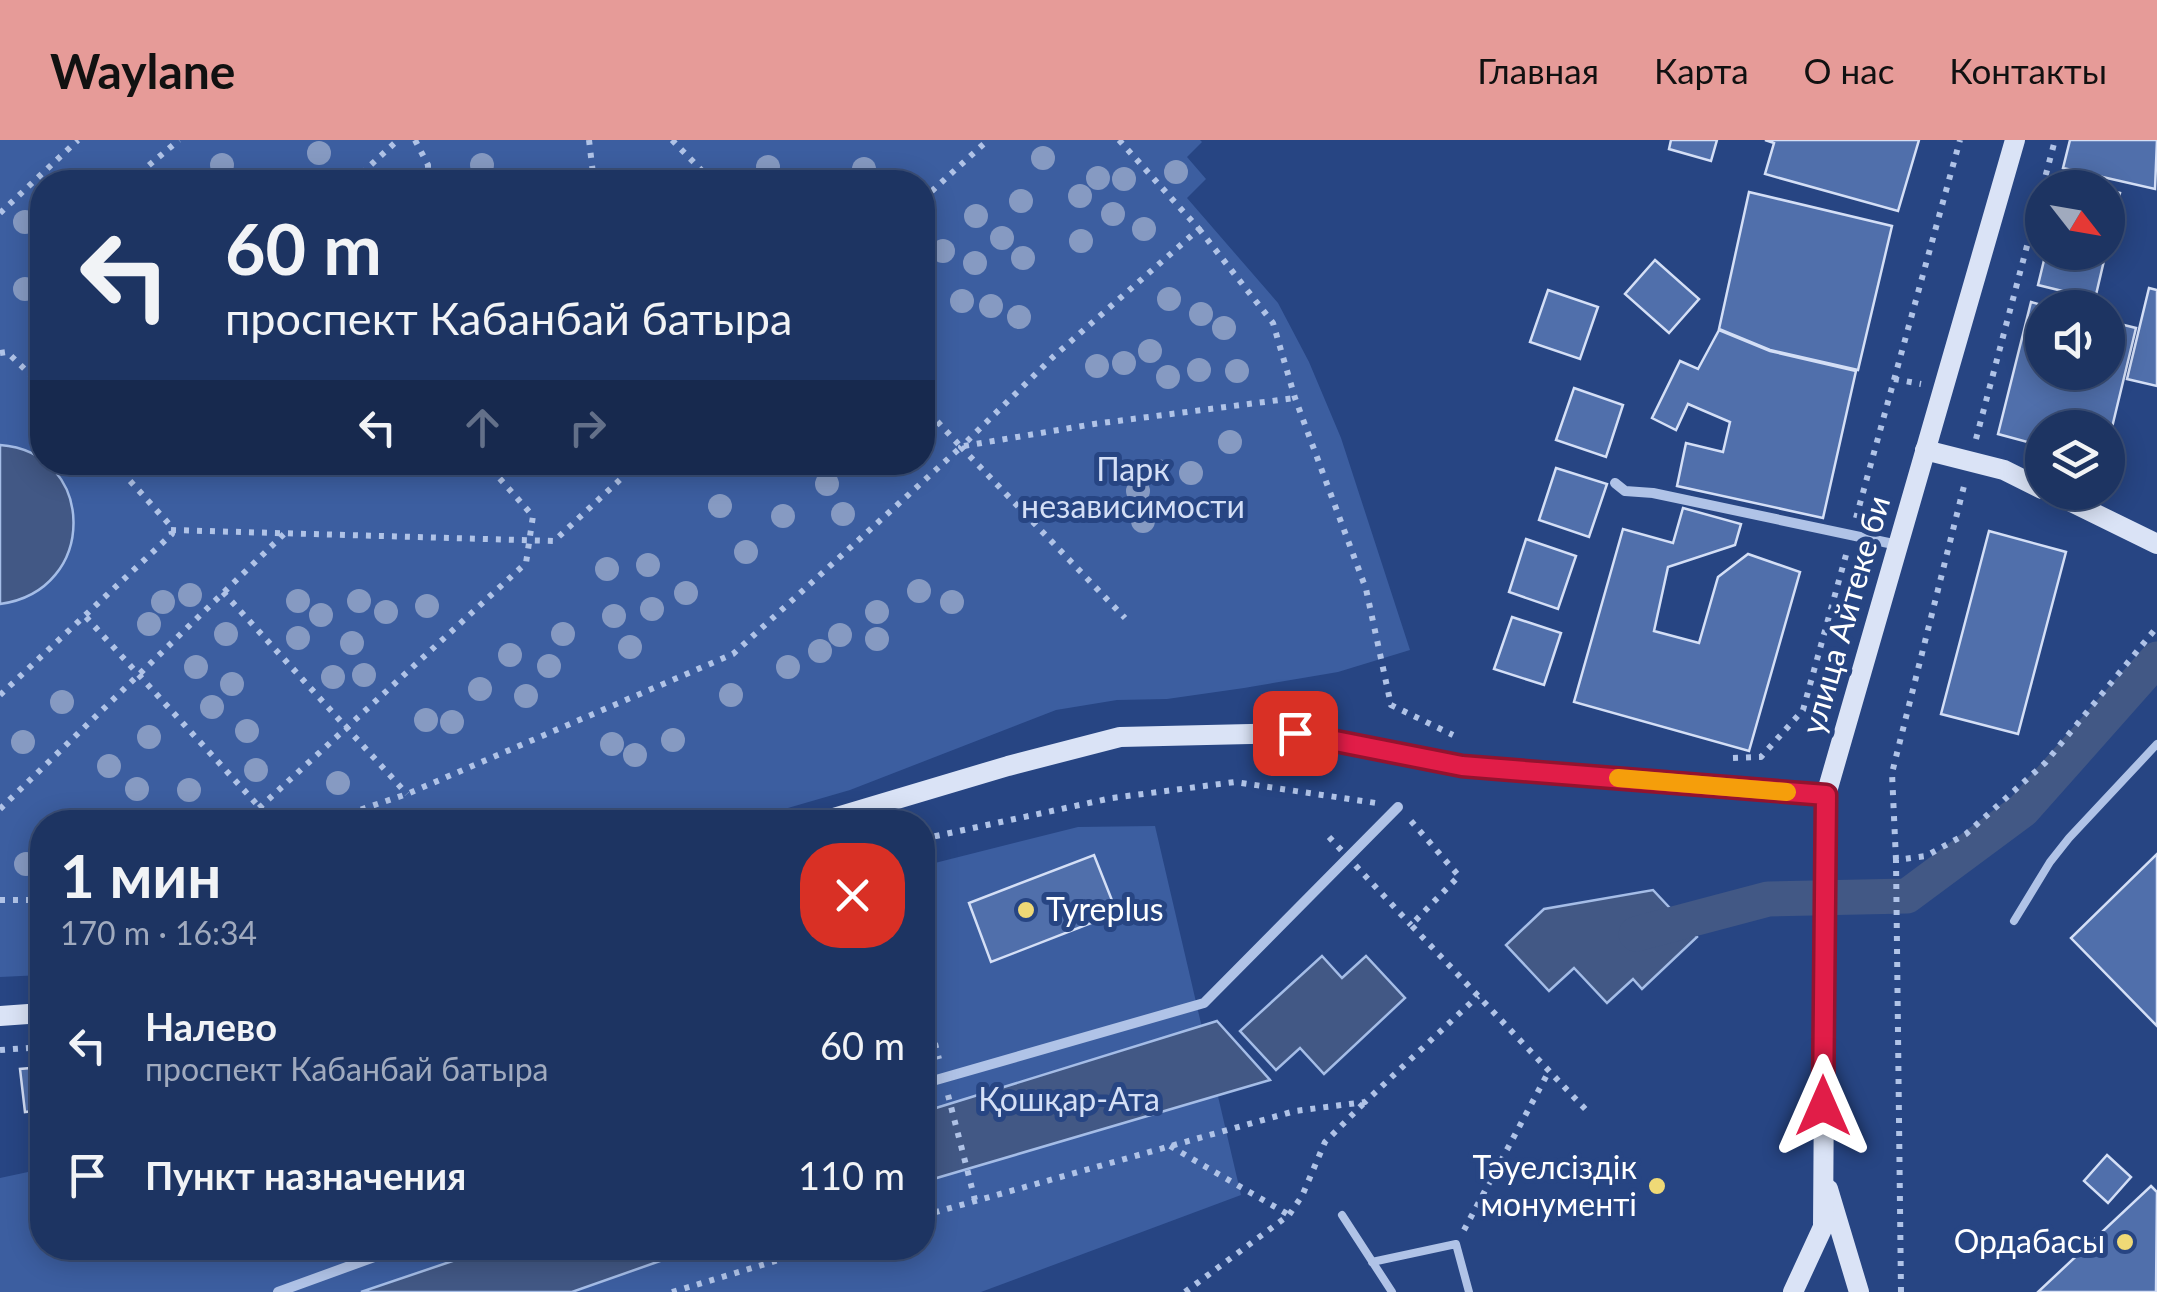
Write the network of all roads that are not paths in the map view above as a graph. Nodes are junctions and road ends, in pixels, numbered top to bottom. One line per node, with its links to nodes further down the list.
1 (2015, 140): 2 (main road, улица Айтеке би)
2 (1925, 450): 3 (main road); 7 (main road, улица Айтеке би)
3 (2025, 480)
4 (1615, 483): 7 (street)
5 (2087, 510): 6 (main road)
6 (2157, 544)
7 (1898, 545): 9 (main road, улица Айтеке би)
8 (2157, 744): 12 (lane)
9 (1826, 795): 11 (main road); 16 (main road, улица Айтеке би)
10 (1398, 806): 15 (street)
11 (860, 810)
12 (2014, 921)
13 (30, 1015): 14 (main road)
14 (0, 1016)
15 (935, 1083)
16 (1823, 1173): 23 (main road, улица Айтеке би); 24 (main road)
17 (1342, 1215): 19 (lane)
18 (365, 1260): 20 (street)
19 (1372, 1262): 21 (lane); 22 (lane)
20 (278, 1292)
21 (1392, 1292)
22 (1469, 1292)
23 (1793, 1292)
24 (1860, 1292)

